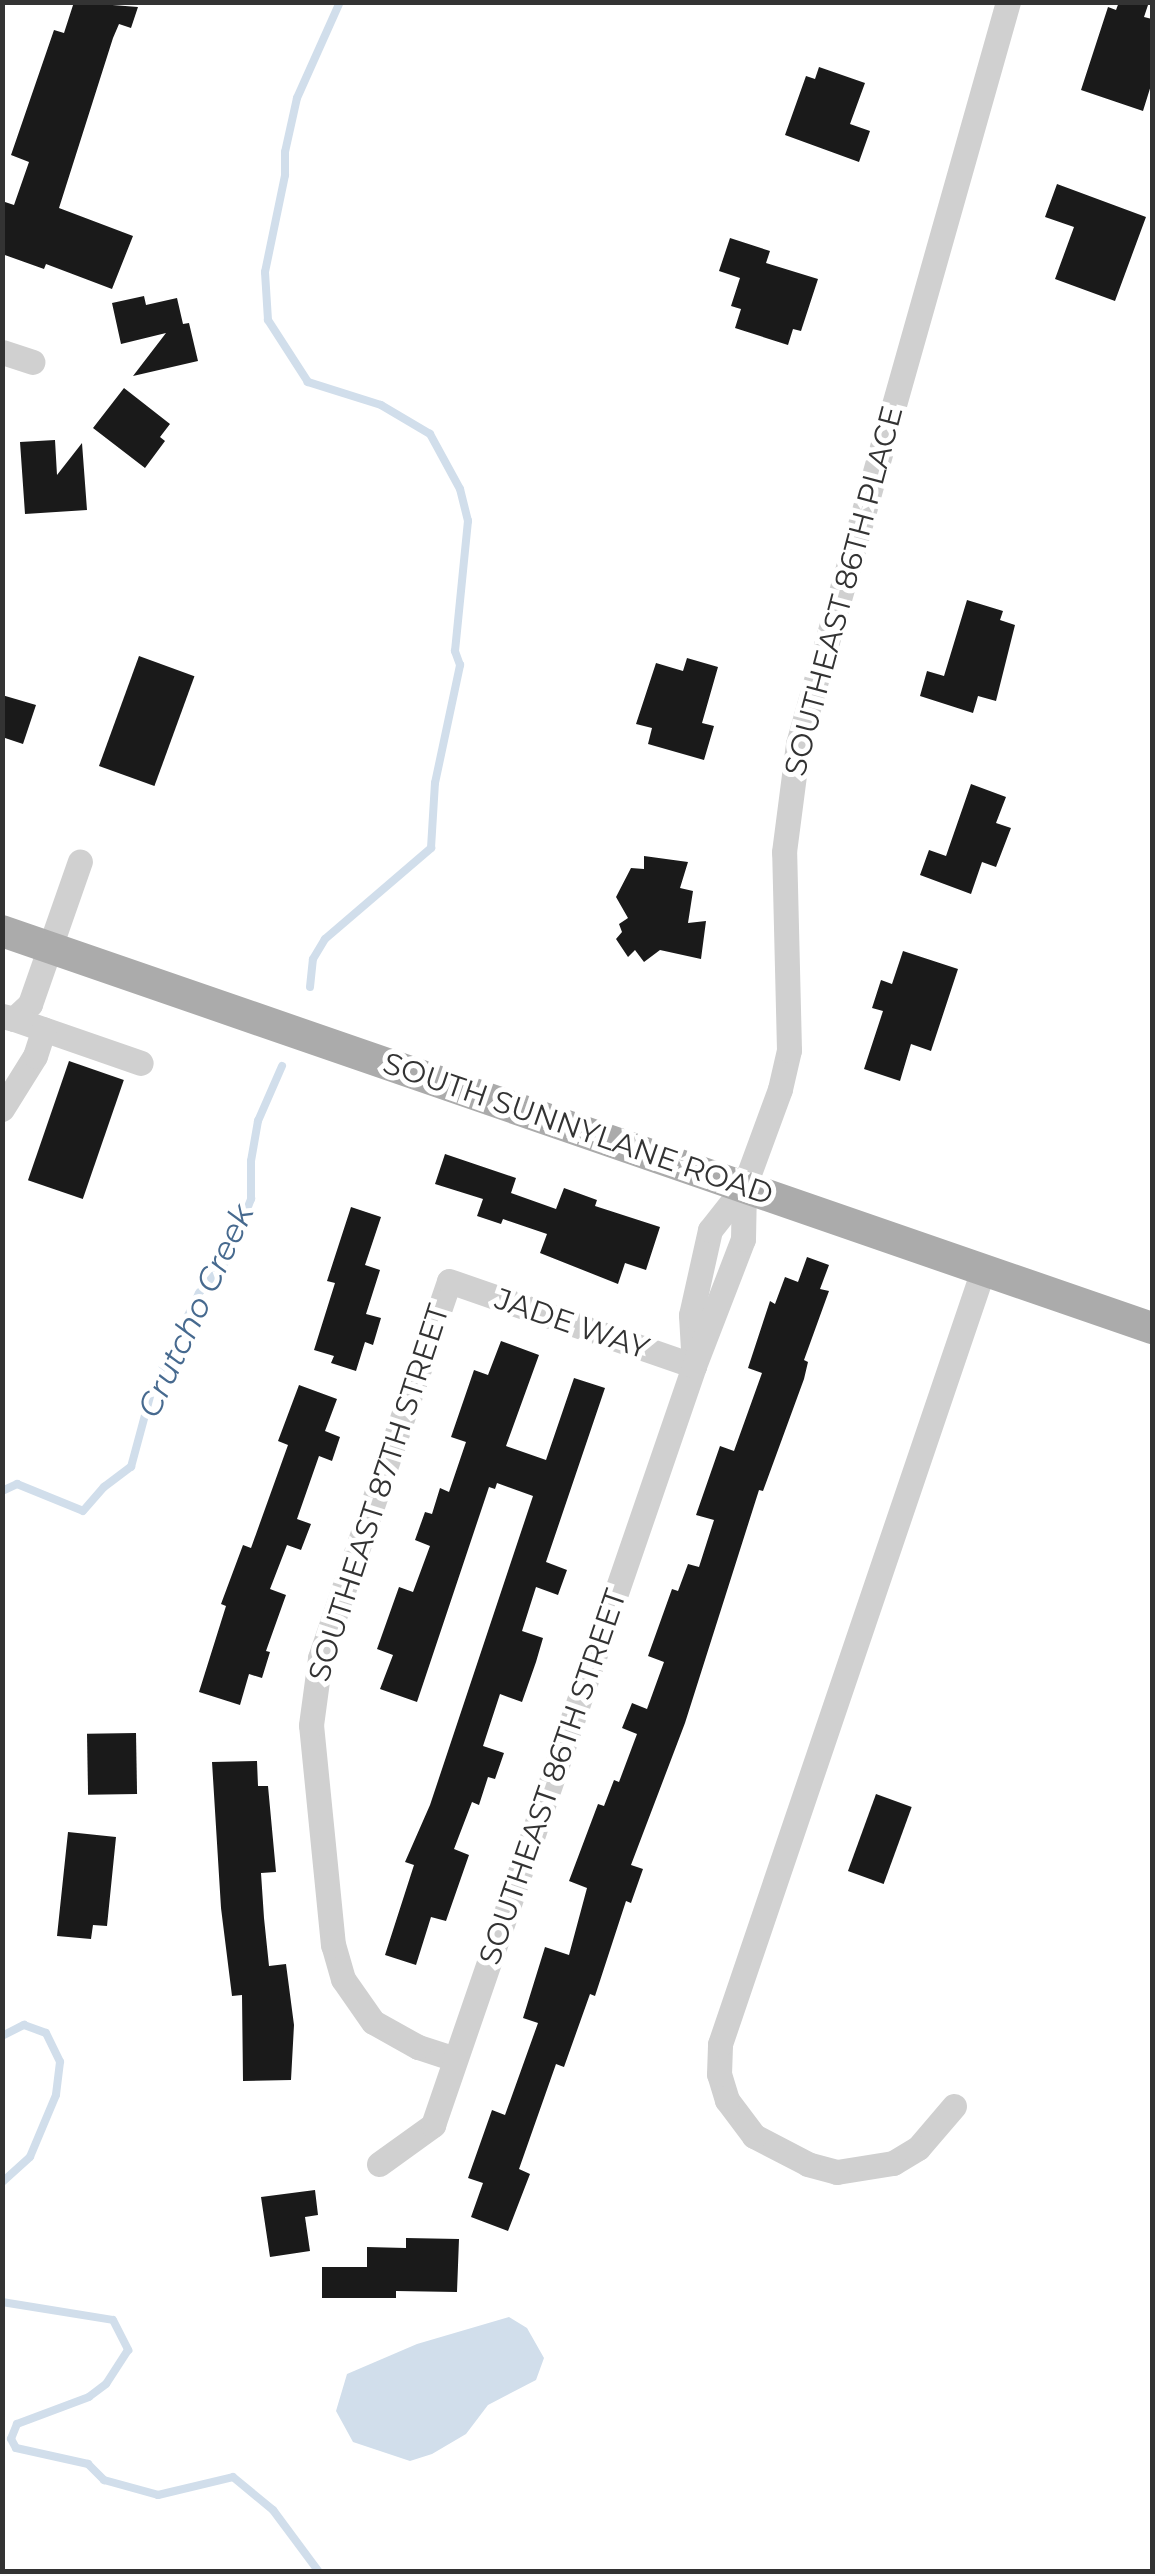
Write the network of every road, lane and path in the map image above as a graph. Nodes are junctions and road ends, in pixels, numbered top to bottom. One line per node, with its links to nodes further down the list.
1 (1008, 2): 11 (street, SOUTHEAST 86TH PLACE)
2 (2, 352): 3 (street)
3 (32, 362)
4 (80, 861): 6 (street)
5 (2, 932): 6 (main road, SOUTH SUNNYLANE ROAD)
6 (50, 948): 7 (street); 11 (main road, SOUTH SUNNYLANE ROAD)
7 (8, 1018): 8 (street)
8 (44, 1029): 9 (street); 10 (street)
9 (141, 1062)
10 (2, 1108)
11 (744, 1187): 12 (main road, SOUTH SUNNYLANE ROAD); 15 (street, SOUTHEAST 86TH STREET)
12 (983, 1270): 14 (main road, SOUTH SUNNYLANE ROAD); 17 (street)
13 (449, 1281): 15 (street, JADE WAY); 16 (street, SOUTHEAST 87TH STREET)
14 (1152, 1328)
15 (694, 1366): 16 (street, SOUTHEAST 86TH STREET)
16 (456, 2059): 18 (street, SOUTHEAST 86TH STREET)
17 (954, 2106)
18 (379, 2164)

